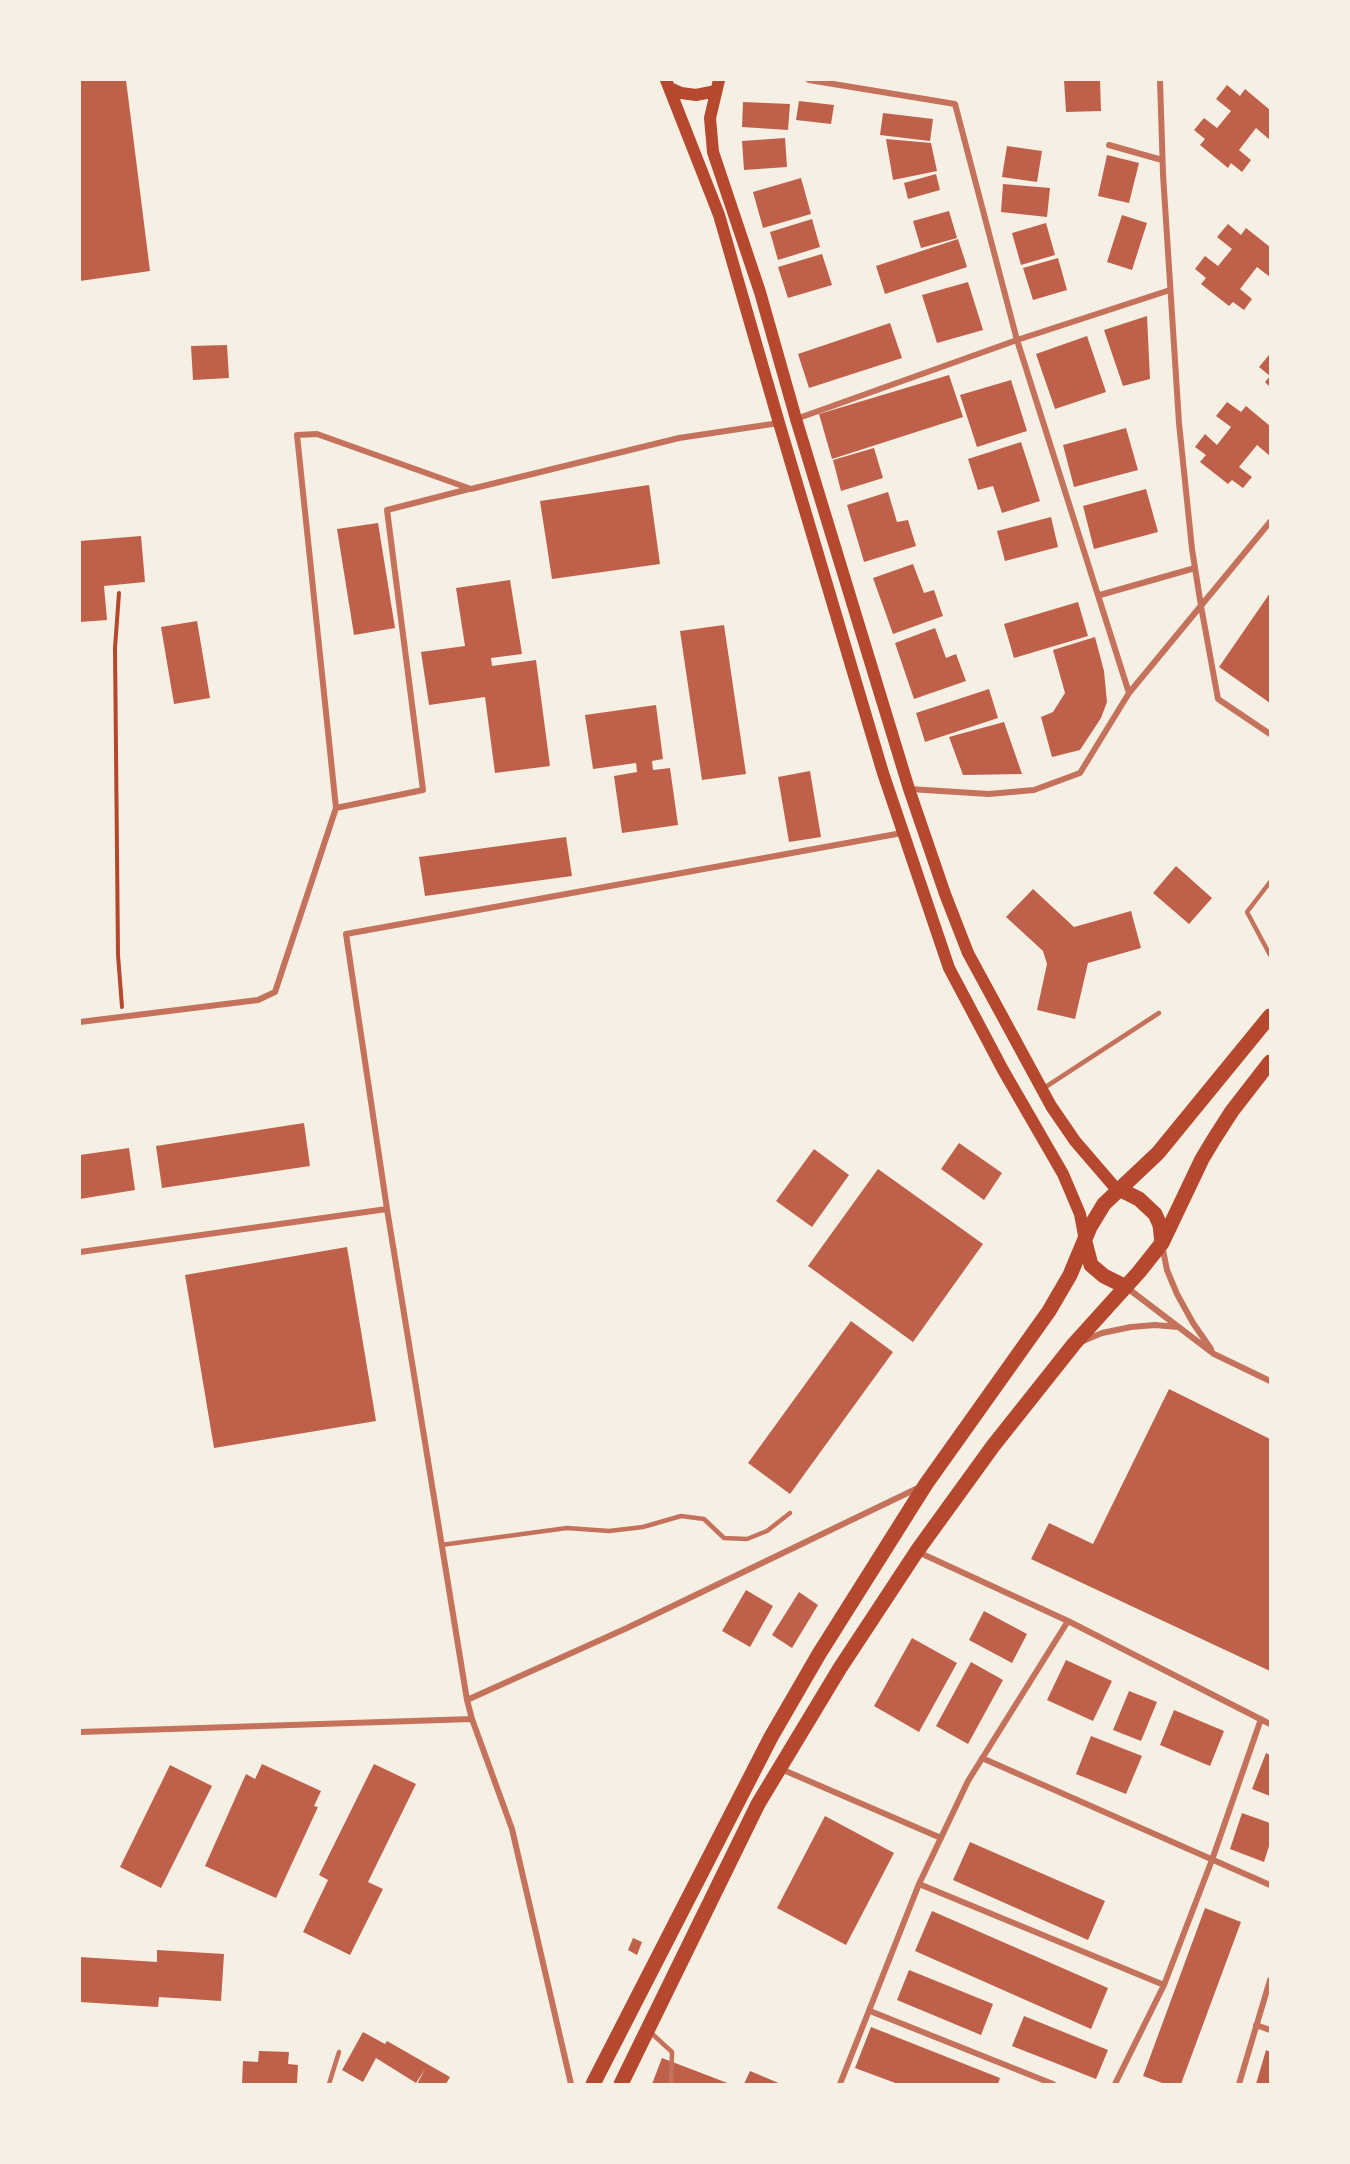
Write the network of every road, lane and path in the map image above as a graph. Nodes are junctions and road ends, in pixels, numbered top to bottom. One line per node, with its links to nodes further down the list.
1 (809, 80): 8 (street)
2 (1160, 80): 6 (street)
3 (669, 84): 4 (main road); 10 (main road)
4 (718, 85): 9 (main road)
5 (1109, 145): 6 (street)
6 (1162, 160): 7 (street)
7 (1170, 290): 8 (street); 13 (street)
8 (1017, 340): 9 (street); 15 (street)
9 (796, 419): 19 (main road)
10 (778, 423): 11 (street); 21 (main road)
11 (471, 489): 20 (street); 20 (street)
12 (1270, 522): 16 (street)
13 (1195, 568): 15 (street); 16 (street)
14 (119, 593): 26 (path)
15 (1100, 595): 17 (street)
16 (1200, 606): 17 (street); 18 (street)
17 (1129, 693): 19 (street)
18 (1270, 734)
19 (909, 789): 29 (main road)
20 (336, 808): 26 (street)
21 (902, 833): 31 (street); 32 (main road)
22 (1270, 882): 23 (lane)
23 (1270, 956)
24 (1159, 1013): 29 (lane)
25 (1270, 1016): 30 (main road)
26 (122, 1017): 27 (street)
27 (80, 1022)
28 (1270, 1062): 33 (main road)
29 (1042, 1089): 30 (main road)
30 (1118, 1191): 32 (main road); 33 (main road)
31 (387, 1209): 34 (street); 42 (street)
32 (1085, 1242): 35 (main road); 40 (main road)
33 (1162, 1243): 35 (main road); 38 (street)
34 (80, 1252)
35 (1126, 1287): 36 (street); 37 (main road)
36 (1179, 1328): 37 (street); 38 (street)
37 (1074, 1344): 43 (main road)
38 (1214, 1354): 39 (street)
39 (1270, 1381)
40 (926, 1484): 45 (street); 65 (main road)
41 (790, 1513): 42 (lane)
42 (441, 1545): 45 (street)
43 (917, 1551): 44 (street); 51 (main road)
44 (1068, 1621): 47 (street); 50 (street)
45 (467, 1700): 46 (street)
46 (472, 1719): 49 (street); 64 (street)
47 (1260, 1719): 48 (street); 53 (street)
48 (1270, 1724)
49 (80, 1732)
50 (982, 1758): 52 (street); 53 (street)
51 (778, 1768): 52 (street); 60 (main road)
52 (941, 1838): 54 (street)
53 (1212, 1860): 55 (street); 57 (street)
54 (919, 1884): 57 (street); 58 (street)
55 (1270, 1885)
56 (1270, 1980): 59 (street)
57 (1164, 1985): 70 (street)
58 (870, 2011): 68 (street); 69 (street)
59 (1256, 2025): 61 (street); 71 (street)
60 (648, 2030): 66 (main road); 67 (lane)
61 (1270, 2030)
62 (339, 2052): 63 (lane)
63 (329, 2085)
64 (571, 2085)
65 (593, 2085)
66 (621, 2085)
67 (671, 2085)
68 (840, 2085)
69 (1053, 2085)
70 (1115, 2085)
71 (1239, 2085)

